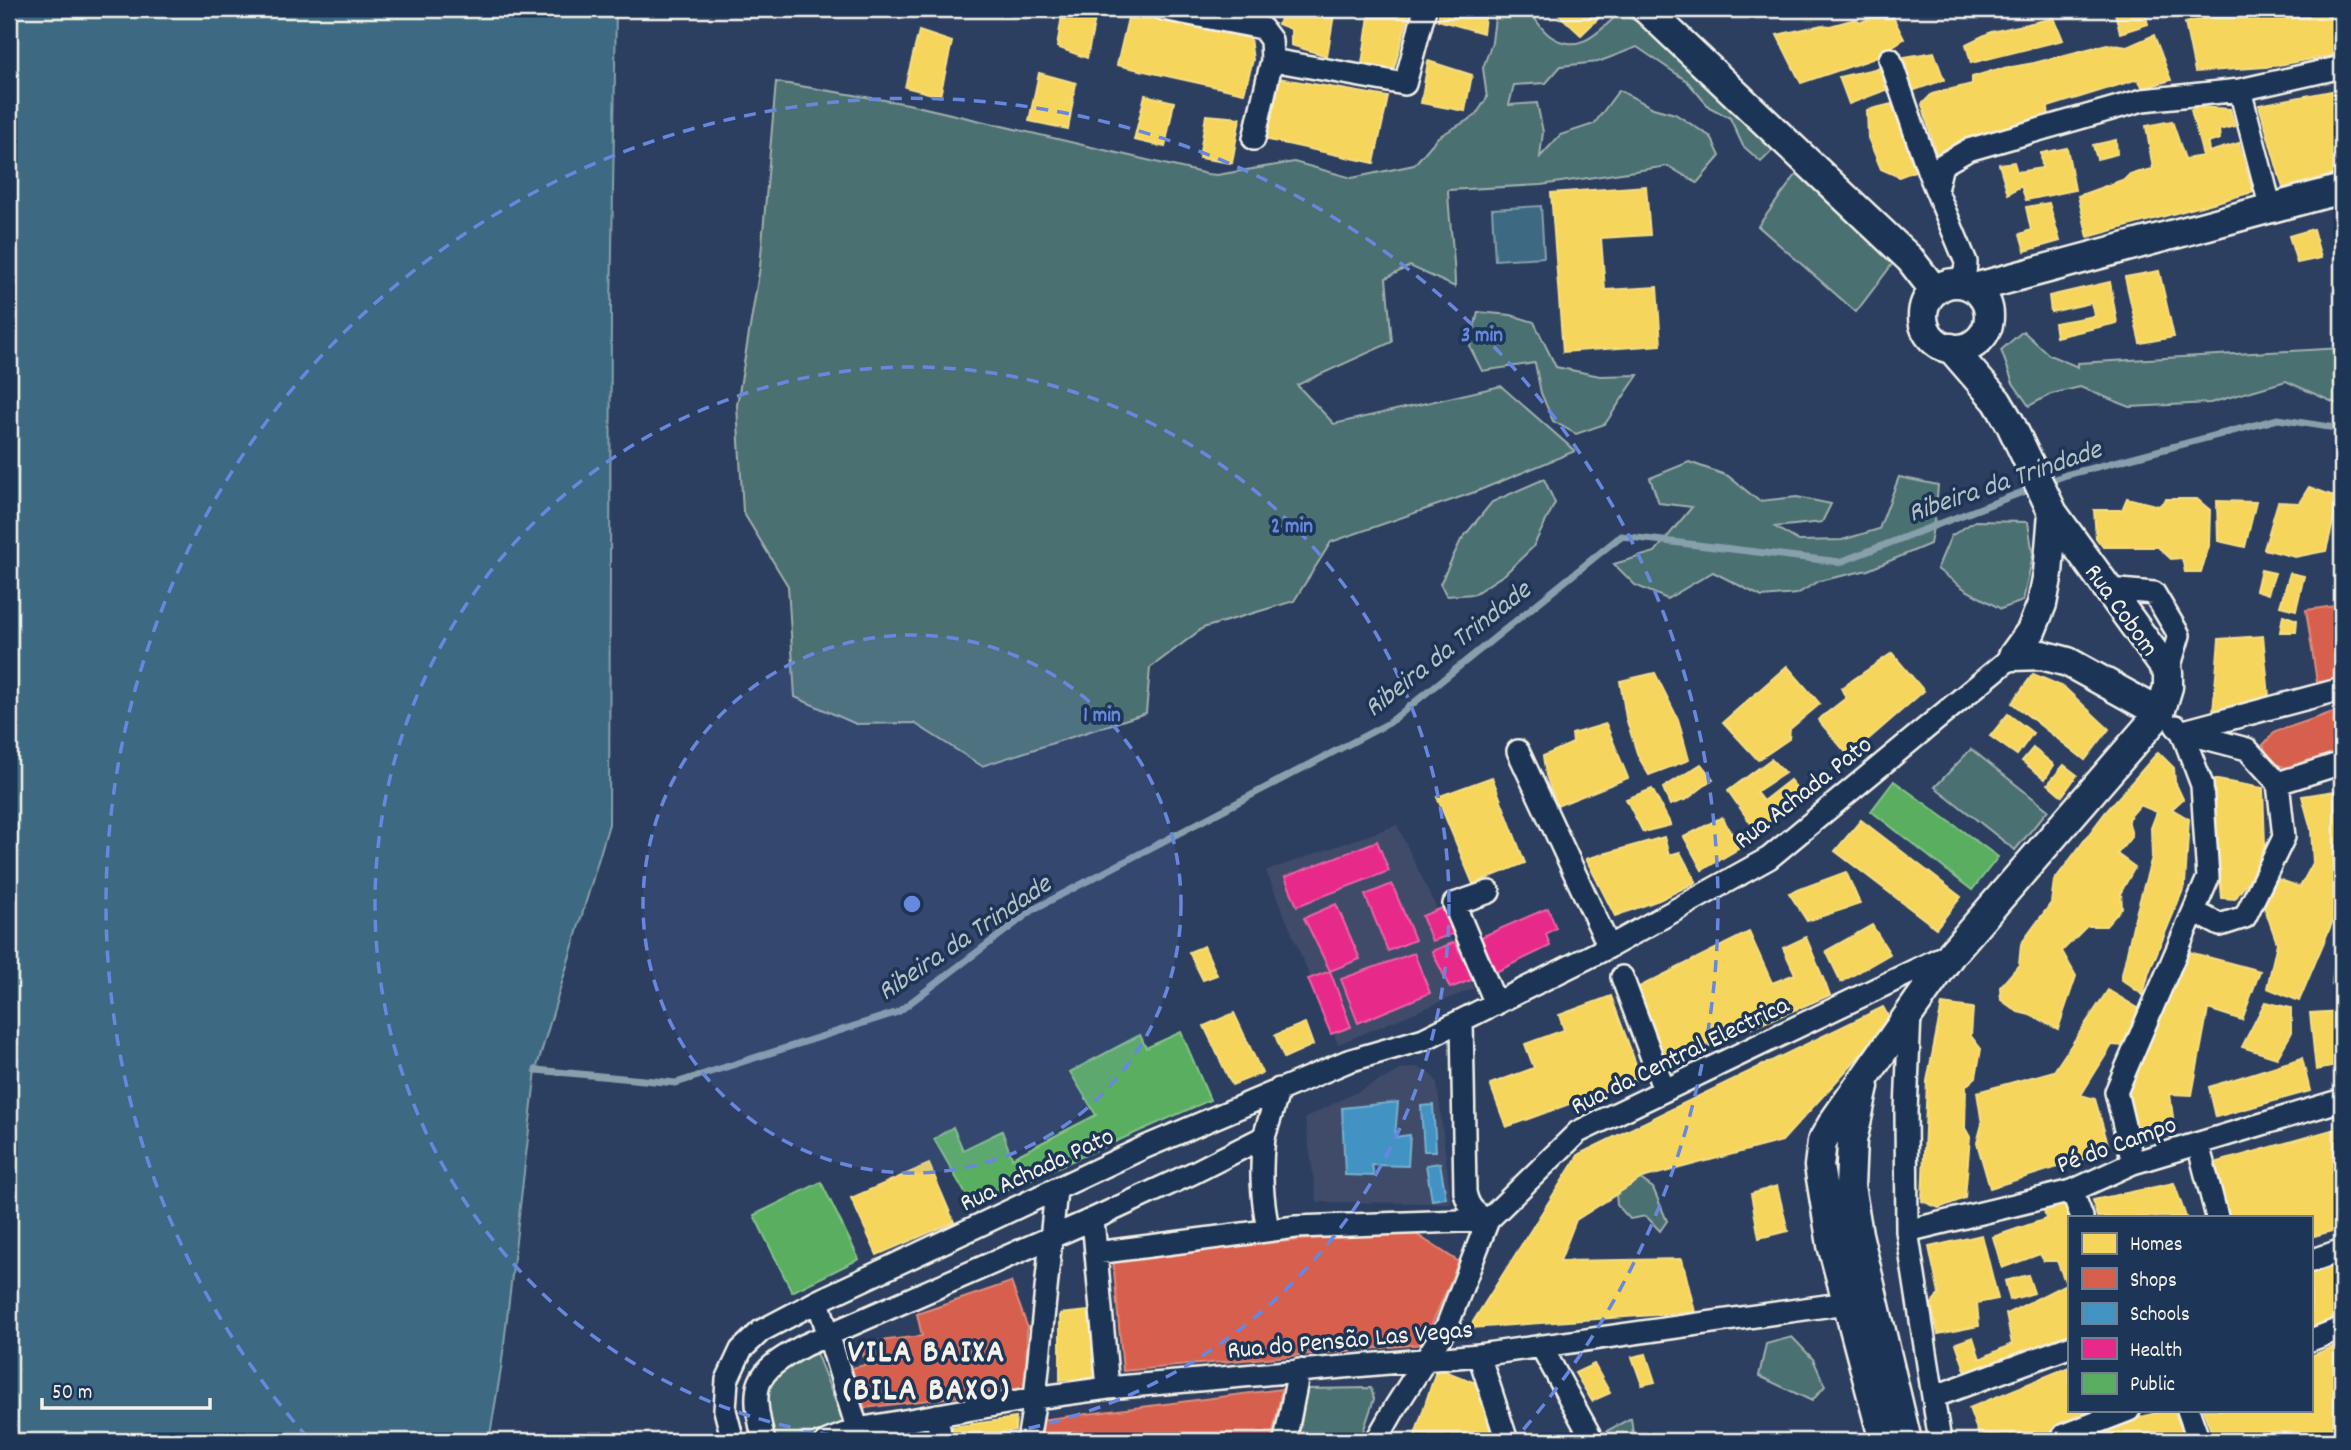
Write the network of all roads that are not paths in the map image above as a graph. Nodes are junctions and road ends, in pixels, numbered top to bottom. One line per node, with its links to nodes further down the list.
1 (1163, 9): 5 (street)
2 (1425, 9): 5 (street)
3 (1646, 9): 13 (main road)
4 (1890, 59): 10 (street)
5 (1272, 60): 8 (street)
6 (2342, 67): 7 (street)
7 (2240, 90): 10 (street); 11 (street)
8 (1254, 139)
9 (2342, 189): 11 (main road)
10 (1936, 190): 12 (street)
11 (2271, 209): 12 (main road)
12 (1969, 286): 13 (main road); 14 (main road)
13 (1935, 291): 15 (main road)
14 (1982, 337): 15 (main road); 16 (main road)
15 (1951, 348): 16 (main road)
16 (2003, 412): 17 (main road, Rua Cobom)
17 (2053, 513): 18 (main road); 20 (main road, Rua Cobom)
18 (2013, 656): 20 (main road); 27 (street, Rua Achada Pato)
19 (2342, 689): 21 (street)
20 (2160, 713): 21 (street); 28 (main road)
21 (2182, 732): 24 (street); 26 (street)
22 (1518, 751): 27 (street)
23 (2342, 763): 24 (street)
24 (2278, 783): 26 (street)
25 (1489, 892): 30 (street)
26 (2195, 912): 38 (street)
27 (1609, 947): 30 (street, Rua Achada Pato)
28 (1952, 953): 31 (main road); 34 (street, Rua da Central Electrica)
29 (1622, 977): 34 (street)
30 (1496, 1004): 32 (street, Rua Achada Pato)
31 (1910, 1012): 46 (street); 52 (main road)
32 (1462, 1021): 33 (street, Rua Achada Pato); 44 (street)
33 (1279, 1089): 36 (street); 39 (street, Rua Achada Pato)
34 (1664, 1090): 44 (street, Rua da Central Electrica)
35 (2342, 1100): 37 (street, Pé do Campo)
36 (1264, 1137): 43 (street); 45 (street)
37 (2198, 1144): 38 (street, Pé do Campo); 42 (street)
38 (2133, 1163): 40 (street, Pé do Campo)
39 (1056, 1190): 47 (street); 51 (street, Rua Achada Pato)
40 (2072, 1191): 41 (street); 46 (street, Pé do Campo)
41 (2082, 1216)
42 (2217, 1216)
43 (1093, 1219): 47 (street); 49 (street)
44 (1488, 1220): 45 (street); 59 (street, Rua da Central Electrica)
45 (1268, 1230): 49 (street)
46 (1907, 1231): 62 (street)
47 (1050, 1238): 54 (street); 63 (street)
48 (2342, 1251): 50 (street)
49 (1096, 1253): 61 (street)
50 (2312, 1261)
51 (818, 1301): 54 (street); 68 (street, Rua Achada Pato)
52 (1859, 1301): 56 (street, Rua do Pensão Las Vegas); 77 (main road); 78 (main road)
53 (2342, 1328): 55 (street)
54 (829, 1336): 67 (street); 69 (street)
55 (2312, 1340)
56 (1541, 1346): 58 (street, Rua do Pensão Las Vegas); 76 (street)
57 (2068, 1348): 62 (street)
58 (1479, 1355): 59 (street, Rua do Pensão Las Vegas); 75 (street)
59 (1426, 1359): 60 (street, Rua do Pensão Las Vegas); 74 (street, Rua da Central Electrica)
60 (1299, 1370): 61 (street, Rua do Pensão Las Vegas); 73 (street)
61 (1108, 1388): 63 (street, Rua do Pensão Las Vegas)
62 (1933, 1397): 79 (street)
63 (1035, 1398): 66 (street, Rua do Pensão Las Vegas); 72 (street)
64 (2124, 1412): 80 (street)
65 (2189, 1412): 81 (street)
66 (937, 1415): 67 (street, Rua do Pensão Las Vegas); 71 (street)
67 (860, 1435): 70 (street, Rua do Pensão Las Vegas)
68 (733, 1441)
69 (764, 1441)
70 (827, 1441)
71 (940, 1441)
72 (1028, 1441)
73 (1285, 1441)
74 (1376, 1441)
75 (1507, 1441)
76 (1593, 1441)
77 (1884, 1441)
78 (1907, 1441)
79 (1940, 1441)
80 (2060, 1441)
81 (2199, 1441)

